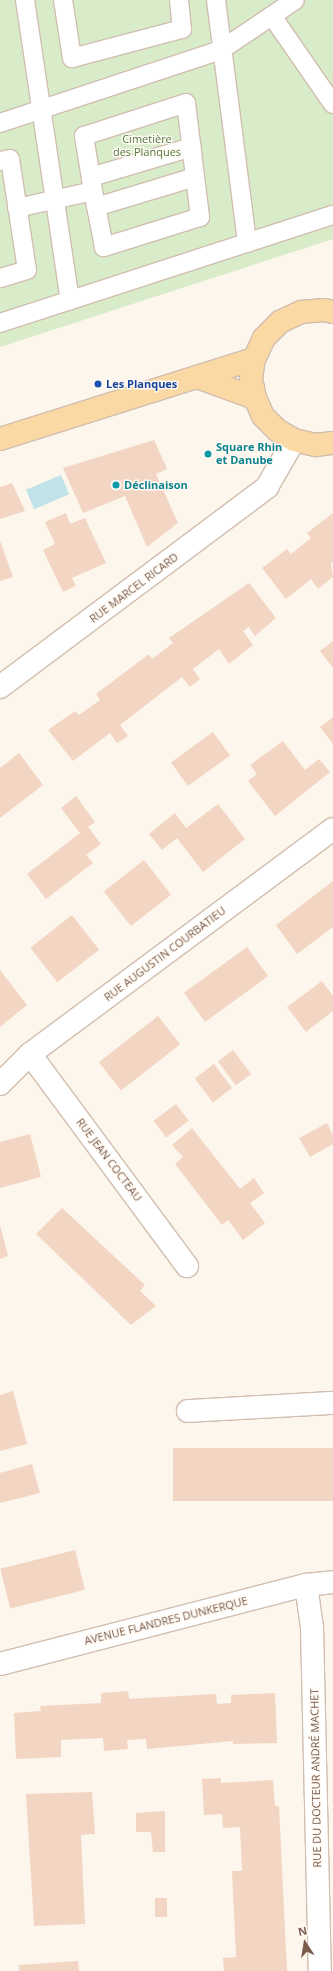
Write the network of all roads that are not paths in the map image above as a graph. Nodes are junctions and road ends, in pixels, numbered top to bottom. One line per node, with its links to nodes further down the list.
1 (25, 0): 9 (lane)
2 (179, 0): 5 (lane)
3 (216, 0): 7 (lane)
4 (295, 0): 6 (lane)
5 (65, 1)
6 (272, 16): 7 (lane); 8 (lane)
7 (221, 50): 9 (lane); 18 (lane)
8 (330, 104)
9 (41, 109): 10 (lane); 15 (lane)
10 (0, 123)
11 (192, 147): 13 (lane); 14 (lane); 14 (lane)
12 (0, 162): 16 (lane)
13 (195, 177): 14 (lane); 14 (lane)
14 (93, 192): 15 (lane)
15 (54, 200): 16 (lane); 20 (lane)
16 (11, 202): 19 (lane)
17 (333, 215): 18 (lane)
18 (247, 243): 20 (lane)
19 (0, 278)
20 (70, 300): 22 (lane)
21 (333, 312): 23 (main road)
22 (0, 324)
23 (254, 358): 24 (main road); 25 (main road)
24 (197, 377): 25 (main road); 27 (main road)
25 (255, 398): 26 (main road)
26 (286, 435): 28 (main road); 29 (street, RUE MARCEL RICARD)
27 (0, 439)
28 (333, 443)
29 (0, 687)
30 (333, 829): 31 (street, RUE AUGUSTIN COURBATIEU)
31 (30, 1054): 32 (street, RUE AUGUSTIN COURBATIEU); 33 (street, RUE JEAN COCTEAU)
32 (0, 1084)
33 (187, 1266)
34 (333, 1403): 35 (street)
35 (188, 1411)
36 (333, 1582): 37 (street, AVENUE FLANDRES DUNKERQUE)
37 (306, 1586): 38 (street, AVENUE FLANDRES DUNKERQUE); 39 (street, RUE DU DOCTEUR ANDRÉ MACHET)
38 (0, 1664)
39 (320, 1971)

